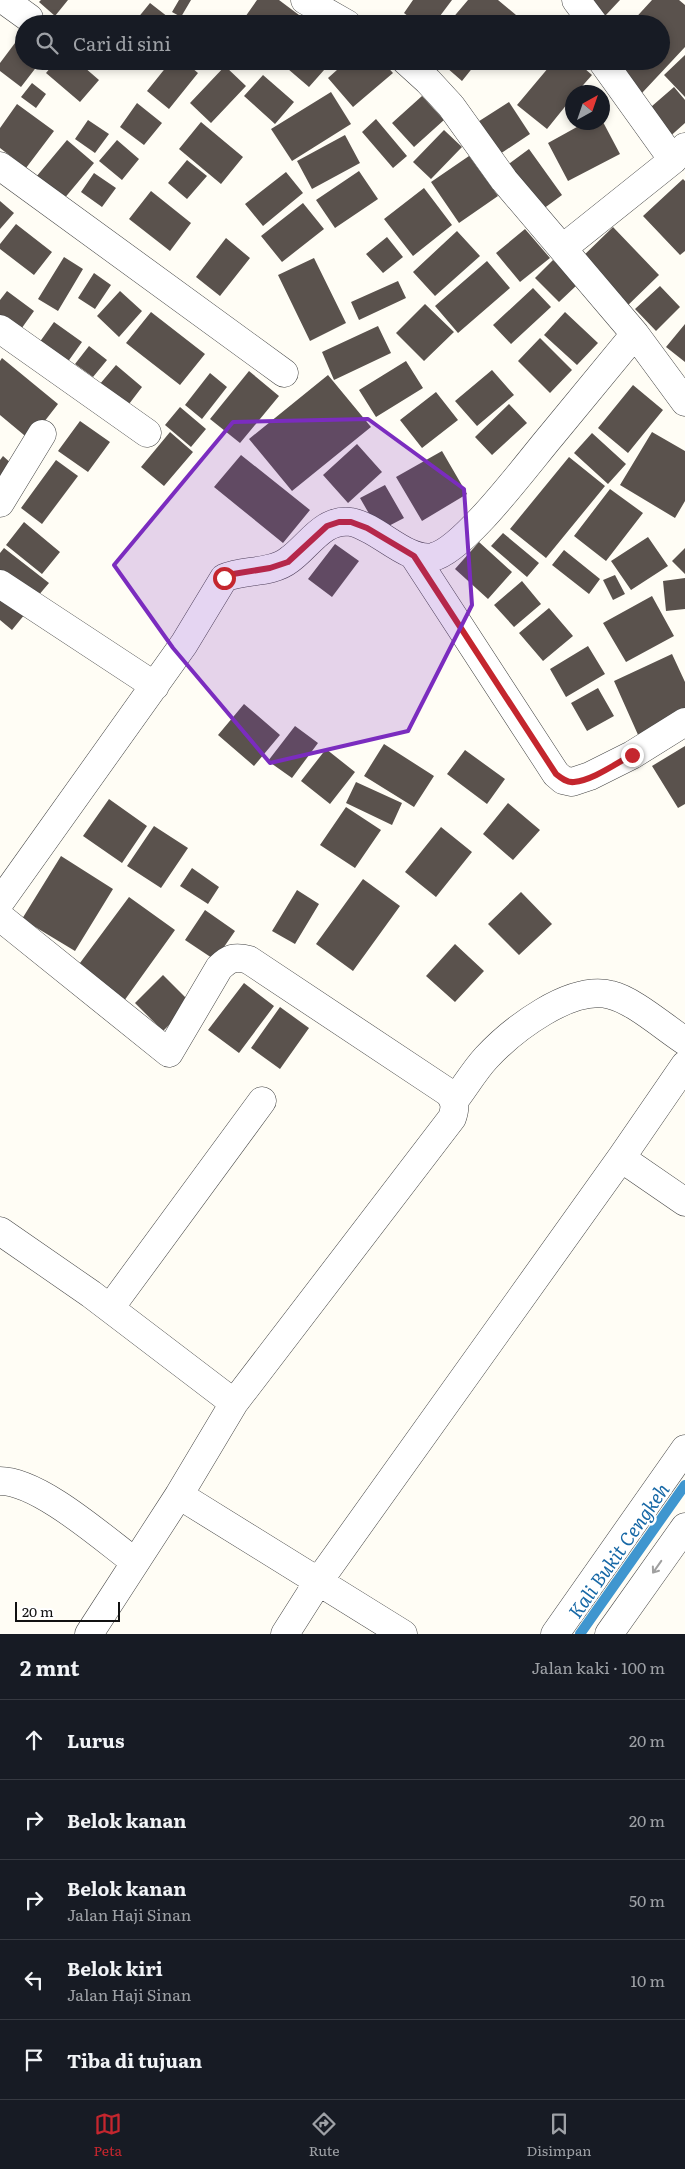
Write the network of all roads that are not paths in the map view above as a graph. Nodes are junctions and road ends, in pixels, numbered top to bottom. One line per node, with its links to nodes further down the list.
1 (4, 0): 4 (street)
2 (305, 0): 5 (street)
3 (576, 0): 6 (street)
4 (26, 15)
5 (331, 15)
6 (587, 15)
7 (416, 70): 11 (street)
8 (610, 70): 9 (street)
9 (679, 153): 11 (street)
10 (0, 166): 14 (street)
11 (563, 248): 13 (street)
12 (0, 329): 16 (street)
13 (635, 334): 15 (street); 19 (street)
14 (284, 374)
15 (685, 402)
16 (147, 433)
17 (42, 434): 18 (street)
18 (0, 503)
19 (414, 556): 21 (street); 22 (street)
20 (0, 584): 21 (street)
21 (155, 686): 23 (street)
22 (685, 722)
23 (0, 902)
24 (0, 917): 27 (street)
25 (685, 1041): 27 (street)
26 (685, 1065): 29 (street)
27 (454, 1101): 33 (street)
28 (262, 1102): 32 (street)
29 (622, 1158): 30 (street); 39 (street)
30 (685, 1202)
31 (0, 1231): 32 (street)
32 (110, 1308): 33 (street)
33 (234, 1403): 36 (street)
34 (685, 1449): 43 (street)
35 (0, 1481): 38 (street)
36 (179, 1495): 38 (street); 39 (street)
37 (685, 1527): 44 (street, one-way to 44)
38 (136, 1562): 40 (street)
39 (318, 1582): 41 (street); 42 (street)
40 (89, 1634)
41 (285, 1634)
42 (403, 1634)
43 (555, 1634)
44 (609, 1634)

